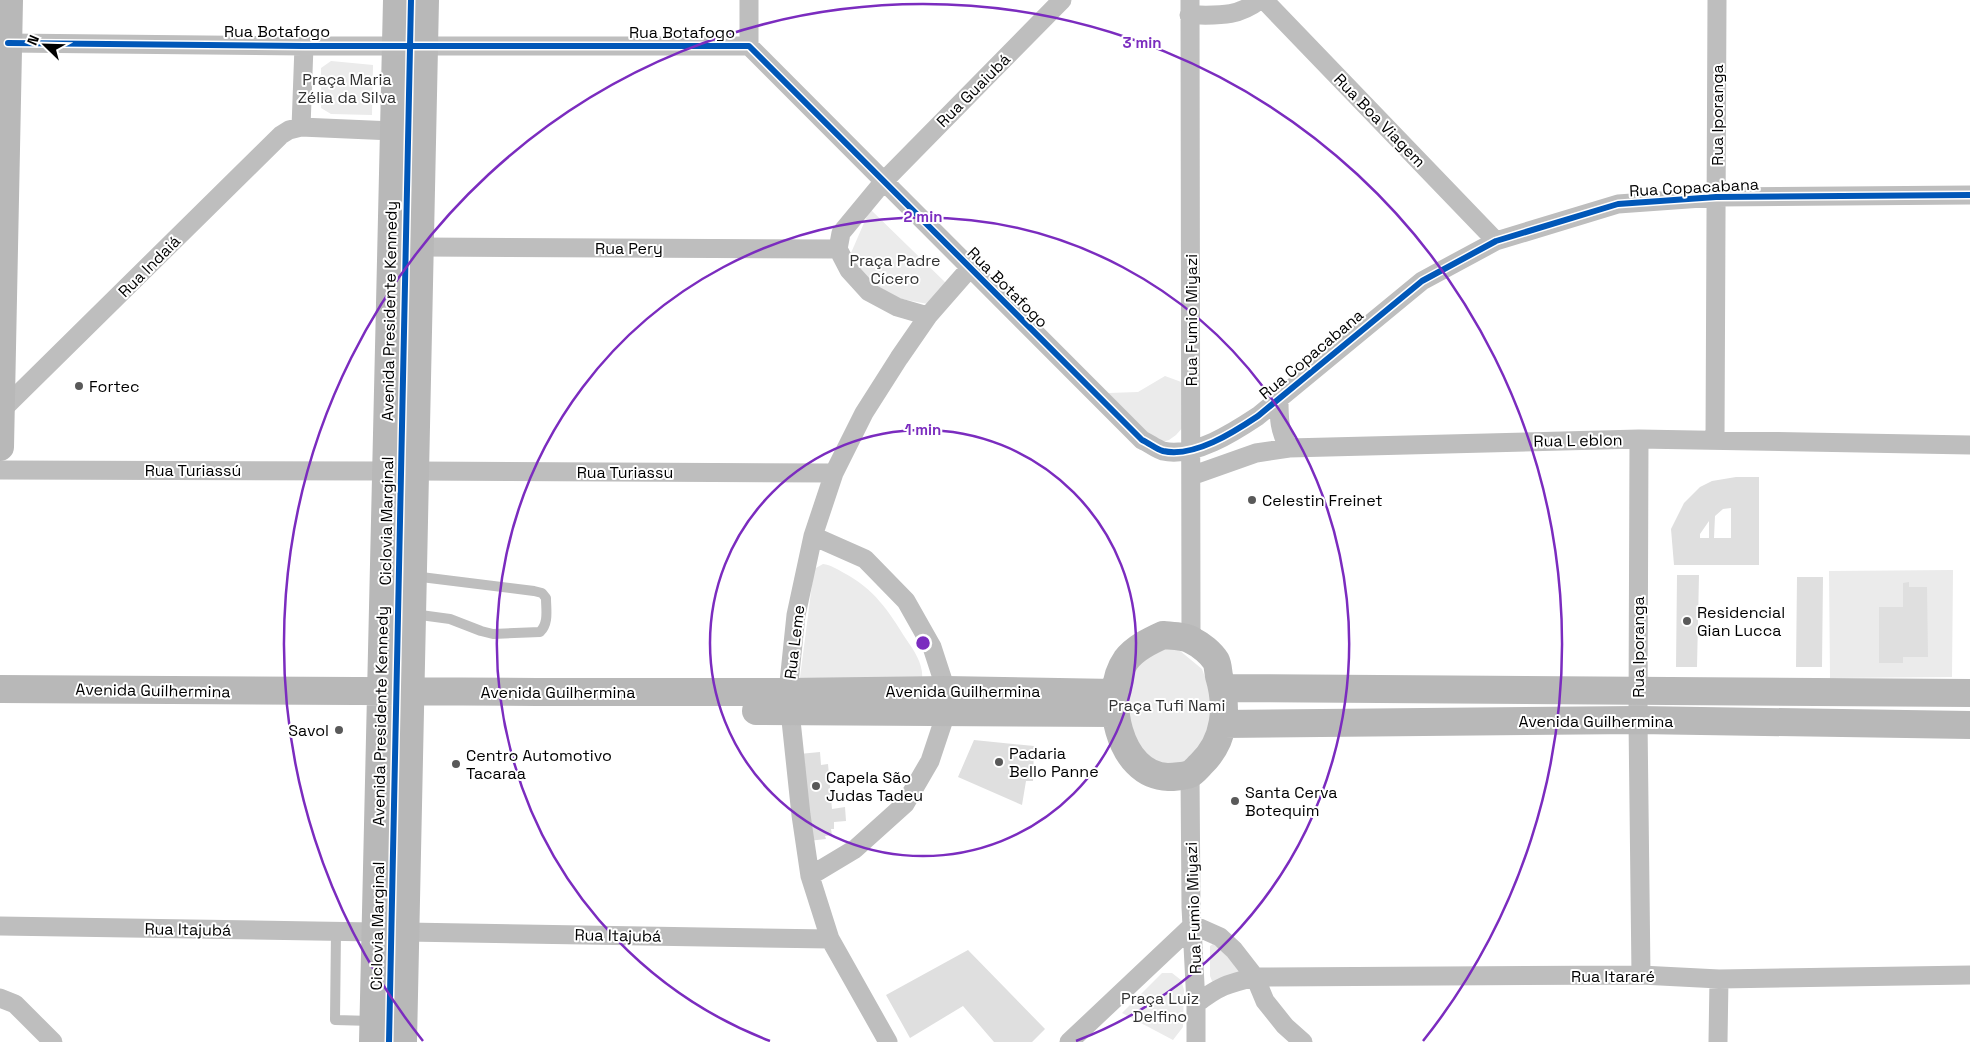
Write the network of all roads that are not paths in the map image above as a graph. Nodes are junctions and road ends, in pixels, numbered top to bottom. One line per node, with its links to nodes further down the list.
1 (9, 0): 10 (street)
2 (397, 0): 11 (street, Avenida Presidente Kennedy)
3 (425, 0): 12 (street, Avenida Presidente Kennedy)
4 (750, 0): 14 (street)
5 (1062, 0): 17 (street, Rua Guaiubá)
6 (1260, 0): 9 (street)
7 (1264, 0): 20 (street, Rua Boa Viagem)
8 (1717, 0): 19 (street, Rua Iporanga)
9 (1190, 8): 32 (street, Rua Fumio Miyazi)
10 (8, 43): 13 (street, Rua Botafogo); 26 (street)
11 (396, 45): 12 (street, Rua Botafogo); 13 (street, Rua Botafogo); 16 (street, Avenida Presidente Kennedy)
12 (424, 45): 14 (street, Rua Botafogo); 21 (street, Avenida Presidente Kennedy)
13 (304, 46): 15 (street)
14 (749, 46): 17 (street, Rua Botafogo)
15 (301, 127): 16 (street); 26 (street, Rua Indaiá)
16 (393, 131): 34 (street, Avenida Presidente Kennedy)
17 (884, 181): 22 (street); 23 (street, Rua Botafogo)
18 (1970, 196): 19 (street, Rua Copacabana)
19 (1716, 198): 20 (street, Rua Copacabana); 28 (street, Rua Iporanga)
20 (1496, 241): 25 (street, Rua Copacabana)
21 (420, 247): 22 (street, Rua Pery); 35 (street, Avenida Presidente Kennedy)
22 (838, 249): 24 (street)
23 (970, 268): 24 (street, Rua Leme); 32 (street, Rua Botafogo)
24 (928, 316): 36 (street, Rua Leme)
25 (1279, 399): 31 (street); 32 (street, Rua Copacabana)
26 (1, 412): 30 (street)
27 (1639, 439): 28 (street, Rua L eblon); 31 (street, Rua L eblon); 44 (street, Rua Iporanga)
28 (1715, 440): 29 (street, Rua L eblon)
29 (1970, 445)
30 (0, 447)
31 (1289, 448): 37 (street, Rua L eblon)
32 (1191, 451): 37 (street, Rua Fumio Miyazi)
33 (0, 470): 34 (street, Rua Turiassú)
34 (385, 471): 47 (street, Avenida Presidente Kennedy)
35 (415, 471): 36 (street, Rua Turiassu); 39 (street, Avenida Presidente Kennedy)
36 (834, 473): 38 (street, Rua Leme)
37 (1191, 476): 41 (street, Rua Fumio Miyazi)
38 (813, 536): 48 (street); 49 (street, Rua Leme)
39 (413, 576): 40 (street, Avenida Presidente Kennedy); 40 (lane)
40 (412, 614): 46 (street, Avenida Presidente Kennedy)
41 (1191, 639): 43 (street); 50 (street)
42 (0, 688): 47 (street, Avenida Guilhermina)
43 (1223, 688): 44 (street, Avenida Guilhermina); 53 (street)
44 (1638, 691): 45 (street, Avenida Guilhermina); 52 (street, Rua Iporanga)
45 (1970, 693)
46 (410, 700): 47 (street, Avenida Guilhermina); 49 (street, Avenida Guilhermina); 61 (street, Avenida Presidente Kennedy)
47 (380, 701): 51 (street, Avenida Guilhermina); 60 (street, Avenida Presidente Kennedy)
48 (945, 701): 49 (street, Avenida Guilhermina); 50 (street, Avenida Guilhermina); 56 (street)
49 (789, 702): 56 (street, Rua Leme)
50 (1115, 703): 55 (street)
51 (0, 707)
52 (1638, 720): 53 (street, Avenida Guilhermina); 54 (street, Avenida Guilhermina); 63 (street, Rua Iporanga)
53 (1223, 724): 55 (street)
54 (1970, 725)
55 (1190, 774): 57 (street, Rua Fumio Miyazi)
56 (810, 876): 62 (street, Rua Leme)
57 (1193, 925): 65 (street); 68 (street, Rua Fumio Miyazi); 73 (street)
58 (0, 926): 59 (street, Rua Itajubá)
59 (336, 931): 60 (street, Rua Itajubá); 69 (lane)
60 (375, 932): 69 (street, Avenida Presidente Kennedy)
61 (406, 932): 62 (street, Rua Itajubá); 71 (street, Avenida Presidente Kennedy)
62 (830, 939): 72 (street, Rua Leme)
63 (1641, 975): 65 (street, Rua Itararé); 66 (street, Rua Itararé)
64 (1970, 975): 66 (street, Rua Itararé)
65 (1255, 977): 68 (street, Rua Itararé); 75 (street)
66 (1719, 979): 76 (street)
67 (0, 998): 70 (street)
68 (1196, 1004): 74 (street, Rua Fumio Miyazi)
69 (373, 1032)
70 (53, 1042)
71 (403, 1042)
72 (888, 1042)
73 (1068, 1042)
74 (1196, 1042)
75 (1303, 1042)
76 (1718, 1042)

